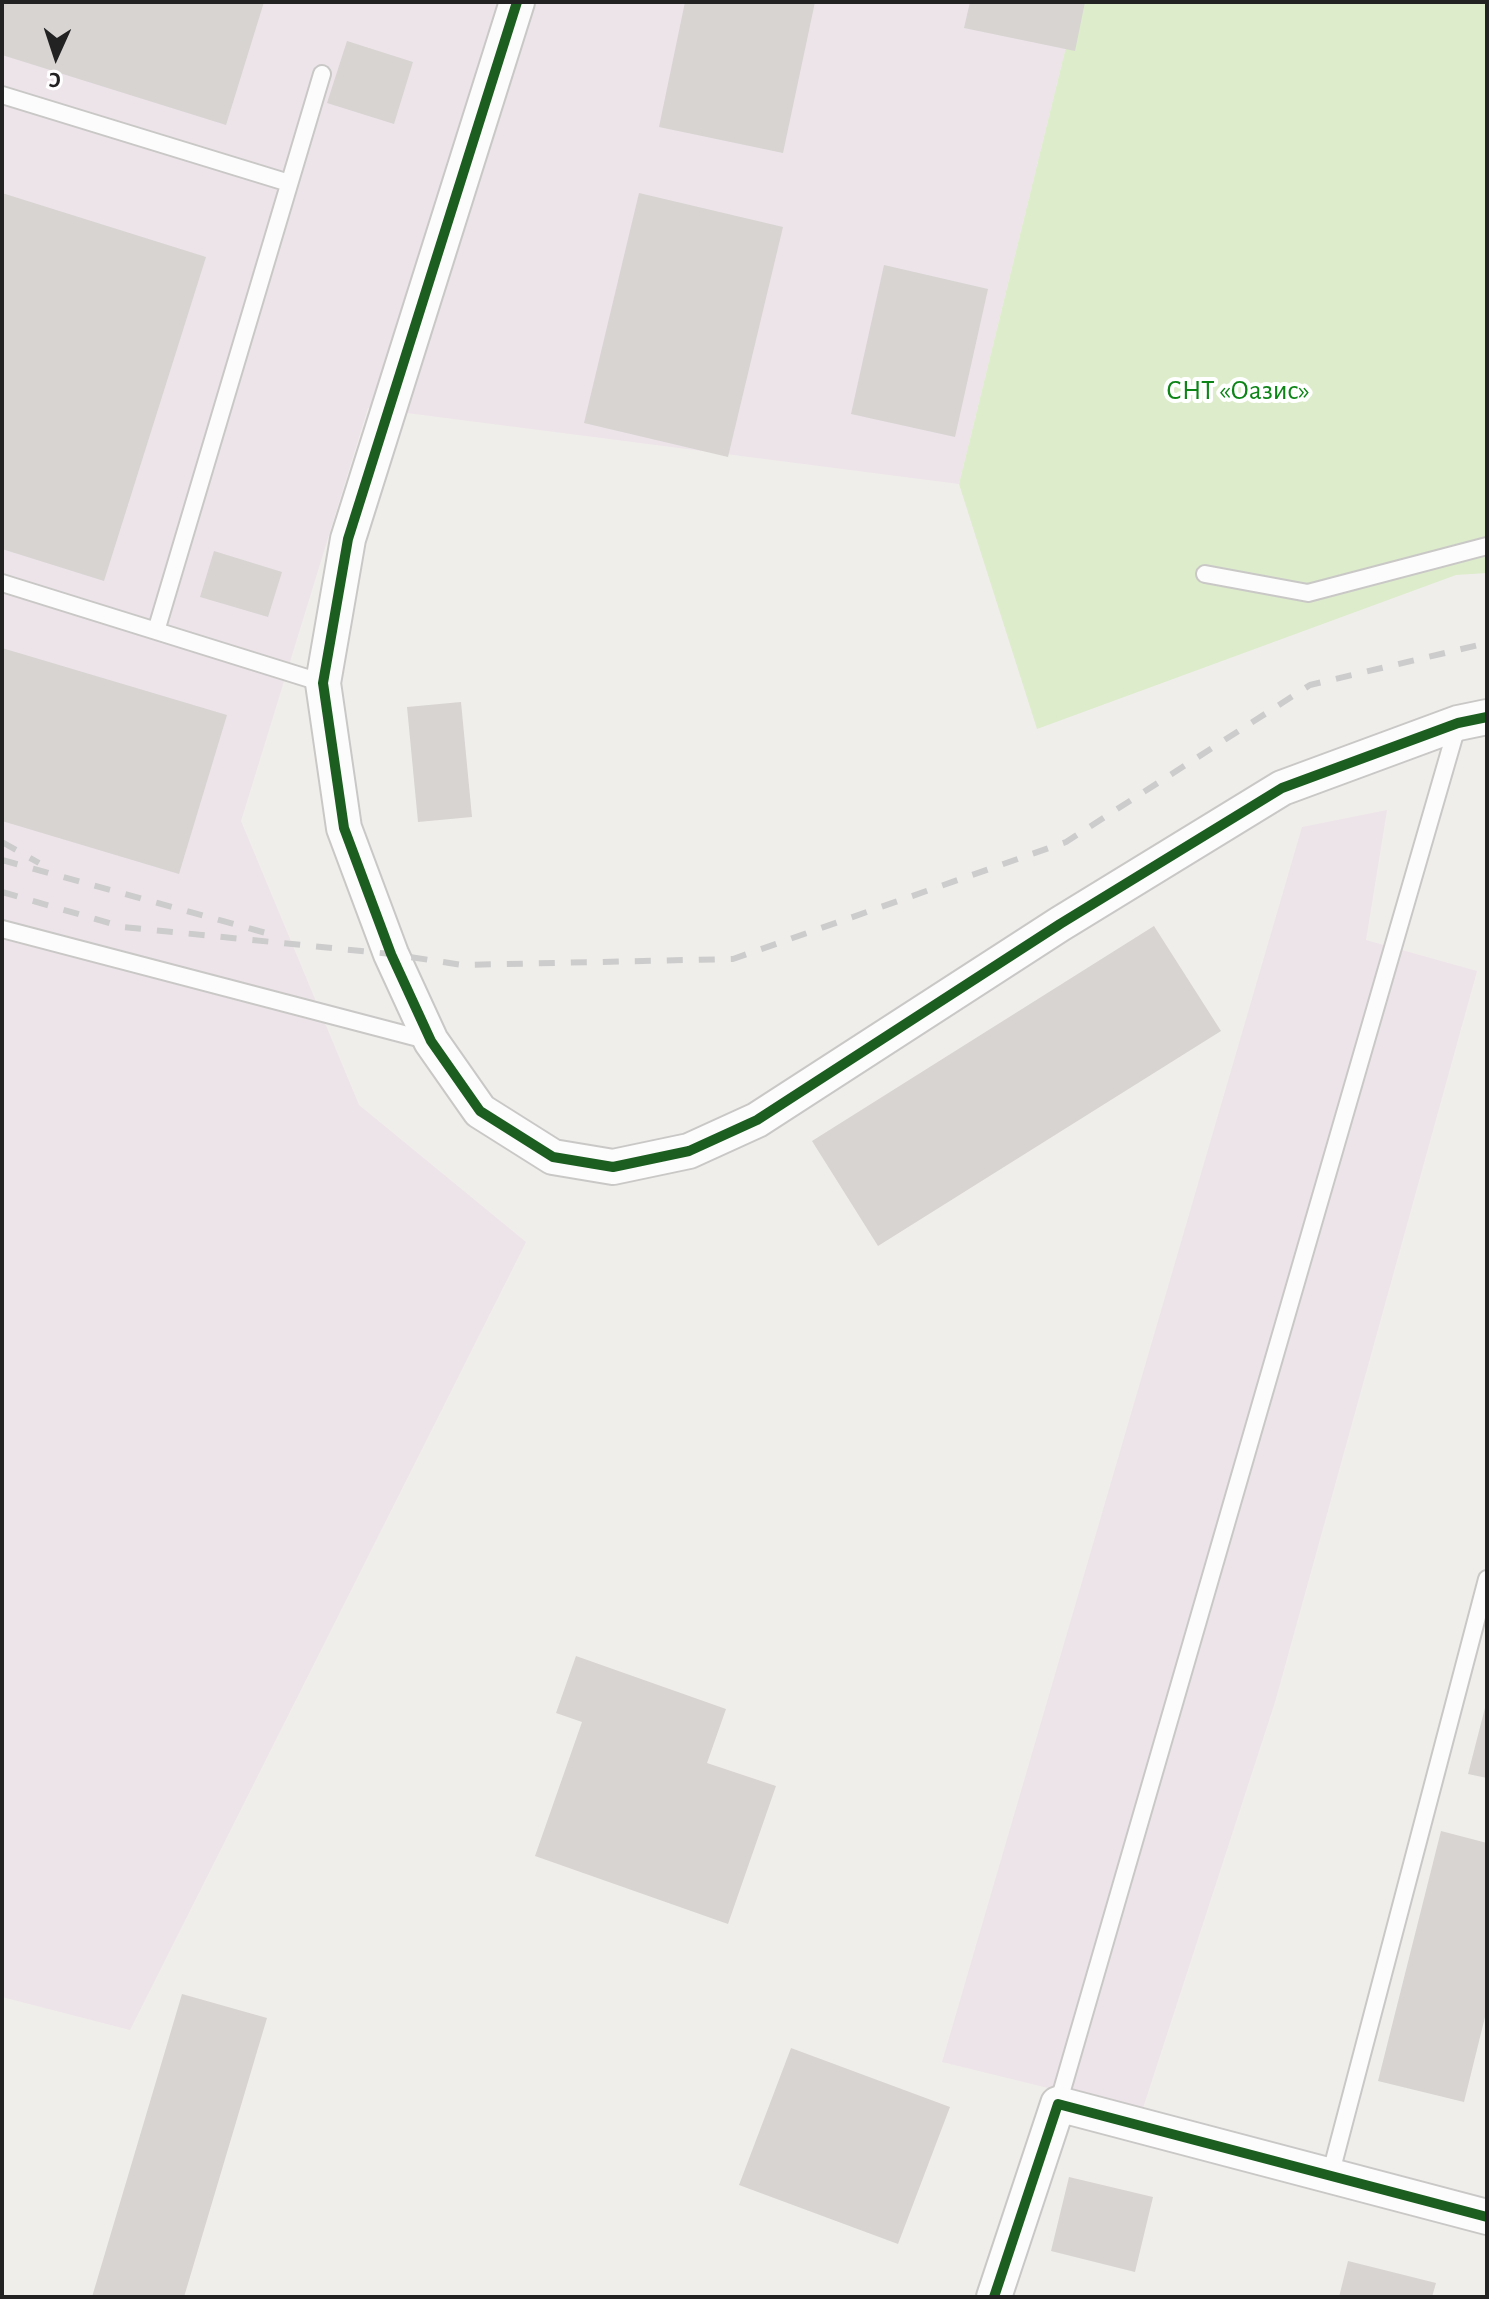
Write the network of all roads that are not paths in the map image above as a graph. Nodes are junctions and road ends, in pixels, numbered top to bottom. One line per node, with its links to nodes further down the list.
1 (517, 2): 9 (street)
2 (322, 74): 4 (lane)
3 (2, 95): 4 (lane)
4 (289, 183): 8 (lane)
5 (1487, 546): 6 (lane)
6 (1205, 574)
7 (2, 583): 8 (lane)
8 (156, 631): 9 (lane)
9 (323, 683): 12 (street)
10 (1473, 720): 12 (street); 14 (lane)
11 (2, 929): 12 (lane)
12 (431, 1041)
13 (1487, 1579): 15 (lane)
14 (1058, 2104): 15 (street); 17 (street)
15 (1330, 2176): 16 (street)
16 (1487, 2217)
17 (994, 2297)

